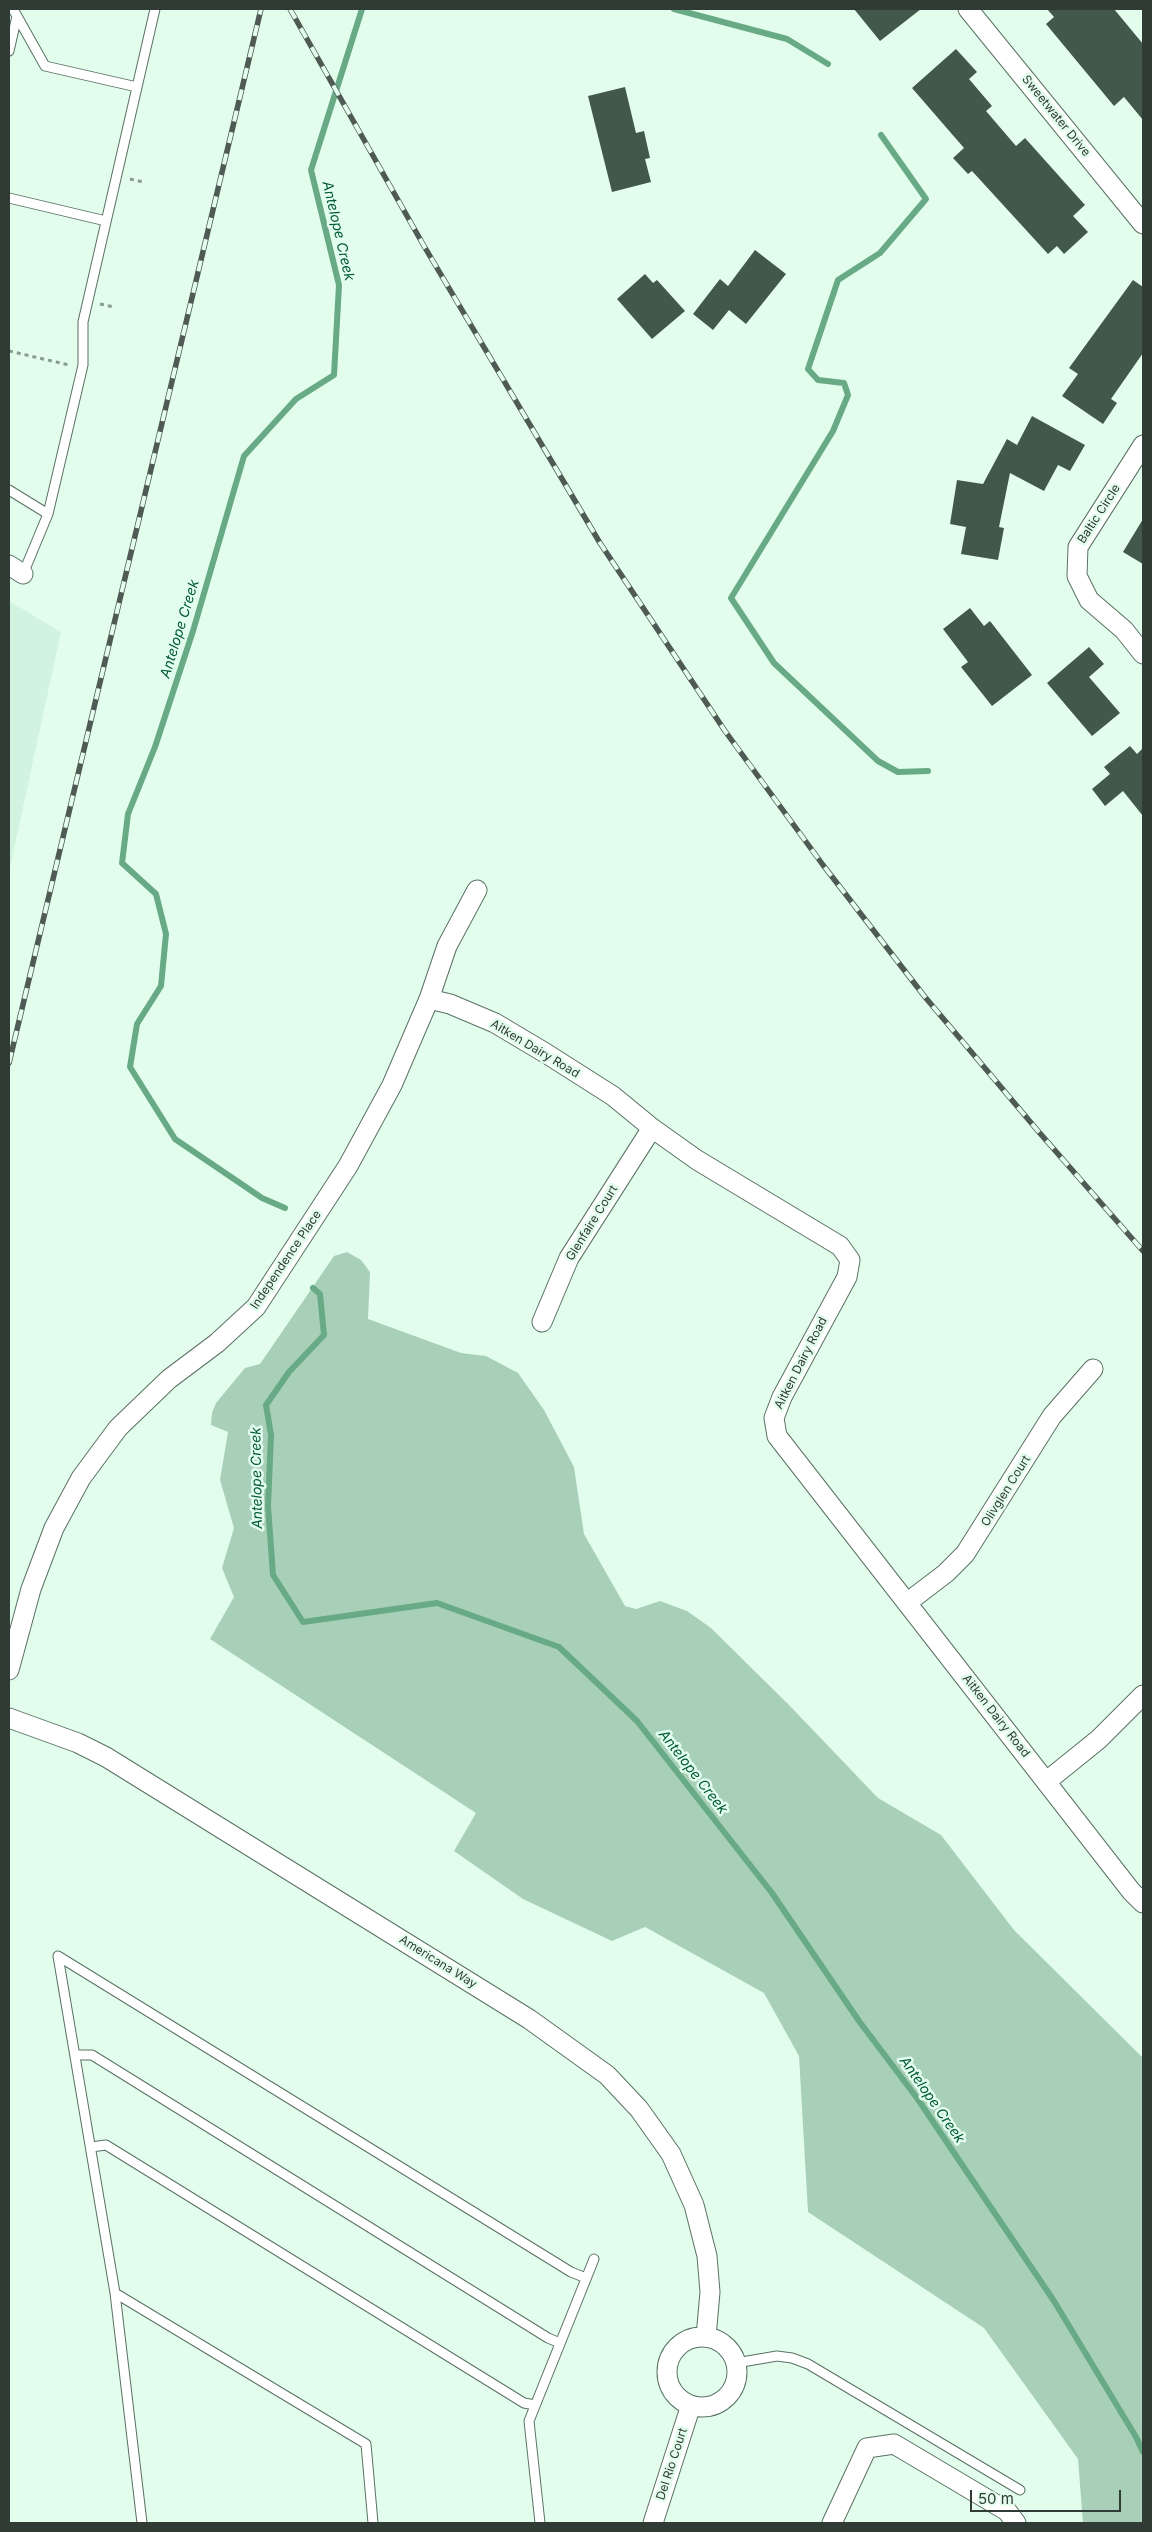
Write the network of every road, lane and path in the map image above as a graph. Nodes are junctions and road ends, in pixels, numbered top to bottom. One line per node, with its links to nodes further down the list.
1 (155, 9): 5 (lane)
2 (968, 9): 8 (street, Sweetwater Drive)
3 (15, 13): 4 (lane); 5 (lane)
4 (9, 51)
5 (137, 87): 7 (lane)
6 (9, 198): 7 (lane)
7 (106, 221): 13 (lane)
8 (1143, 224)
9 (9, 351): 10 (path)
10 (69, 366)
11 (1143, 445): 15 (street, Baltic Circle)
12 (9, 490): 13 (lane)
13 (48, 514): 14 (lane)
14 (16, 570)
15 (1143, 654)
16 (478, 890): 17 (street, Independence Place)
17 (429, 999): 18 (street, Aitken Dairy Road); 22 (street, Independence Place)
18 (652, 1128): 19 (street, Glenfaire Court); 21 (street, Aitken Dairy Road)
19 (542, 1322)
20 (1093, 1369): 21 (street, Olivglen Court)
21 (908, 1602): 25 (street, Aitken Dairy Road)
22 (9, 1670)
23 (1143, 1695): 25 (street)
24 (9, 1718): 32 (street, Americana Way)
25 (1047, 1781): 26 (street, Aitken Dairy Road)
26 (1143, 1903)
27 (75, 2056): 28 (lane); 30 (lane); 33 (lane)
28 (91, 2147): 31 (lane); 35 (lane)
29 (594, 2259): 30 (lane)
30 (586, 2278): 33 (lane)
31 (115, 2293): 38 (lane); 39 (lane)
32 (706, 2337): 34 (street); 36 (street)
33 (560, 2343): 35 (lane)
34 (736, 2363): 36 (street); 37 (lane)
35 (535, 2405): 40 (lane)
36 (691, 2405): 41 (street, Del Rio Court)
37 (1020, 2490)
38 (142, 2523)
39 (373, 2523)
40 (540, 2523)
41 (653, 2523)
42 (832, 2523): 43 (street)
43 (1016, 2523)

